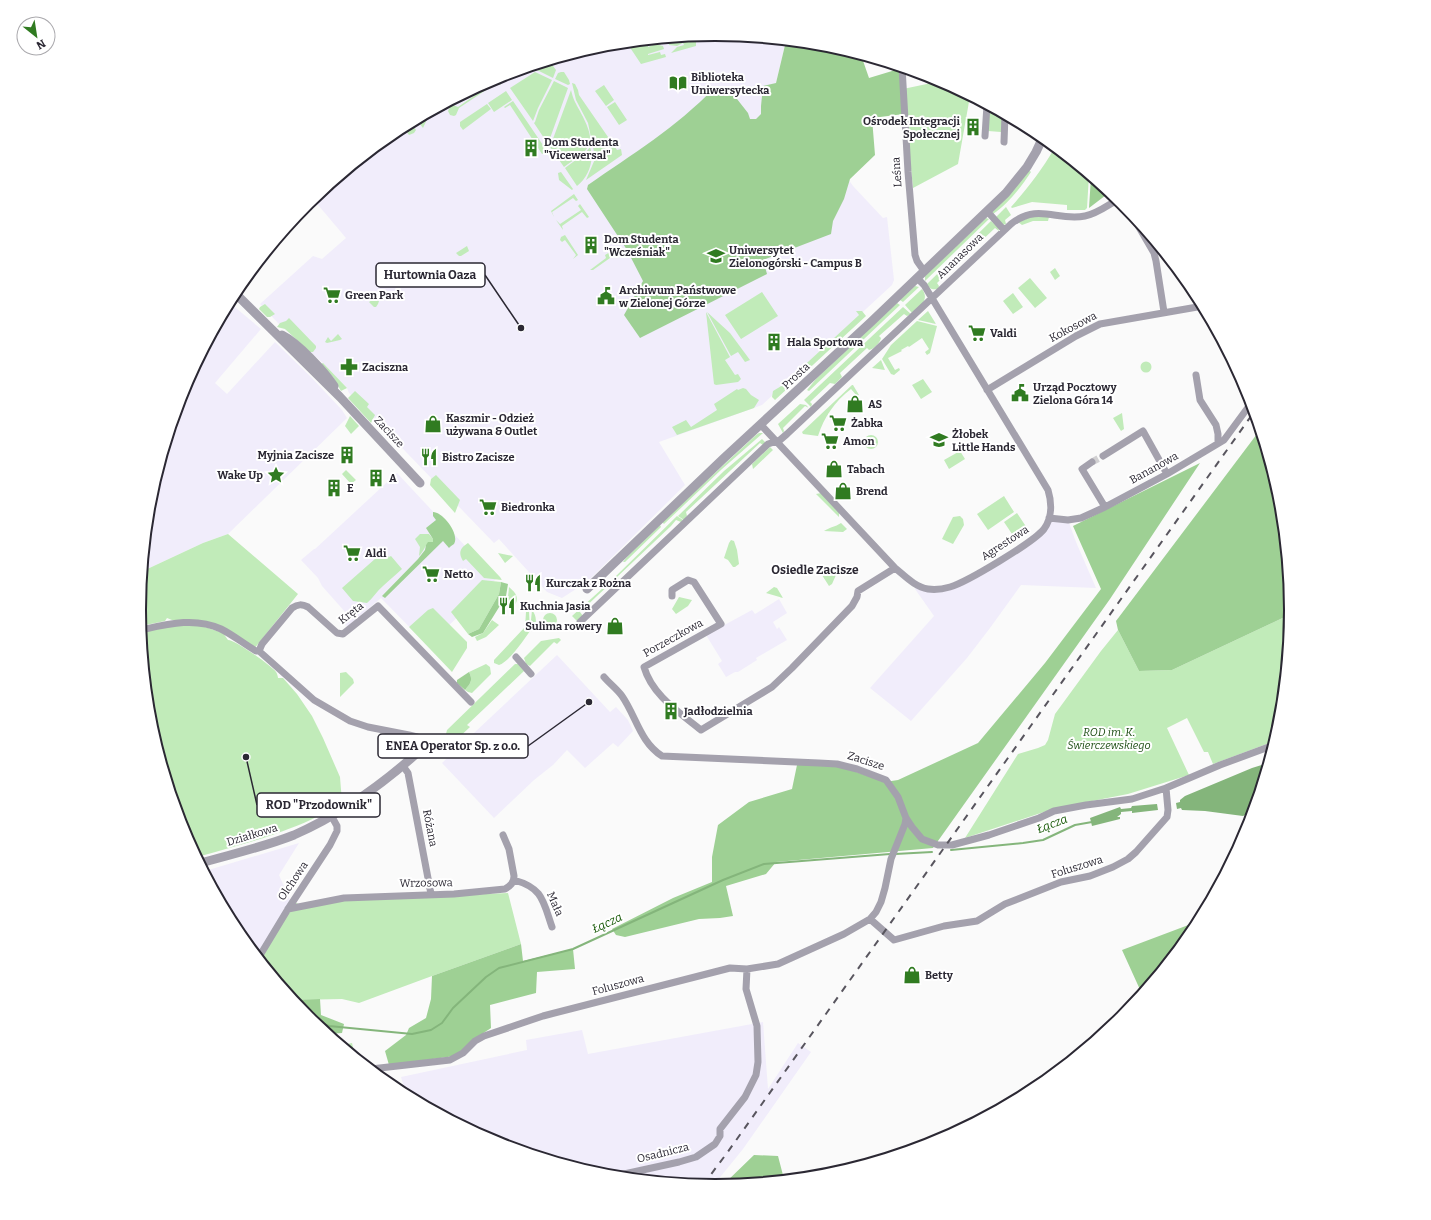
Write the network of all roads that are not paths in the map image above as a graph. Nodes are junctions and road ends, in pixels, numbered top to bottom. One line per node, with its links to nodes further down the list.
1 (902, 73): 11 (street, Leśna)
2 (987, 110): 4 (street)
3 (1005, 120): 5 (street)
4 (985, 136)
5 (1004, 142)
6 (1040, 143): 8 (street, Prosta)
7 (1112, 203): 9 (street, Ananasowa)
8 (987, 211): 9 (street); 11 (street, Prosta)
9 (1004, 230): 14 (street, Ananasowa)
10 (1145, 237): 18 (street)
11 (924, 272): 12 (street, Prosta)
12 (917, 278): 14 (street); 22 (street, Prosta)
13 (240, 298): 17 (street, Zacisze)
14 (932, 299): 20 (street); 23 (street)
15 (238, 301): 17 (street, Zacisze)
16 (1197, 307): 18 (street, Kokosowa)
17 (253, 312): 28 (street, Zacisze)
18 (1164, 312): 20 (street, Kokosowa)
19 (1196, 374): 24 (street)
20 (987, 390): 30 (street)
21 (1247, 409): 24 (street, Bananowa)
22 (761, 424): 23 (street, Agrestowa); 32 (street, Prosta)
23 (776, 440): 31 (street, Agrestowa); 34 (street)
24 (1218, 443): 27 (street, Bananowa)
25 (1103, 456): 27 (street)
26 (1092, 462): 29 (street)
27 (1167, 474): 29 (street, Bananowa)
28 (420, 483)
29 (1105, 507): 30 (street, Bananowa)
30 (1049, 518): 31 (street, Agrestowa)
31 (896, 568): 33 (street, Porzeczkowa)
32 (587, 589)
33 (672, 596)
34 (578, 626)
35 (147, 629): 36 (street)
36 (259, 651): 40 (street, Kręta); 41 (street)
37 (516, 657): 38 (street)
38 (531, 674)
39 (604, 678): 46 (street, Zacisze)
40 (470, 702)
41 (426, 745): 43 (street, Działkowa)
42 (1267, 747): 44 (street)
43 (403, 766): 45 (street, Działkowa); 50 (street, Różana)
44 (1166, 788): 46 (street, Zacisze); 52 (street, Foluszowa)
45 (332, 817): 48 (street, Działkowa); 51 (street, Olchowa)
46 (906, 818): 52 (street, Foluszowa)
47 (503, 835): 49 (street)
48 (205, 862)
49 (514, 880): 50 (street, Wrzosowa); 53 (street, Mała)
50 (431, 894): 51 (street, Wrzosowa)
51 (288, 908): 54 (street, Olchowa)
52 (870, 919): 55 (street, Foluszowa)
53 (552, 926)
54 (262, 953)
55 (747, 969): 56 (street, Foluszowa); 57 (street, Osadnicza)
56 (379, 1068)
57 (631, 1172)

